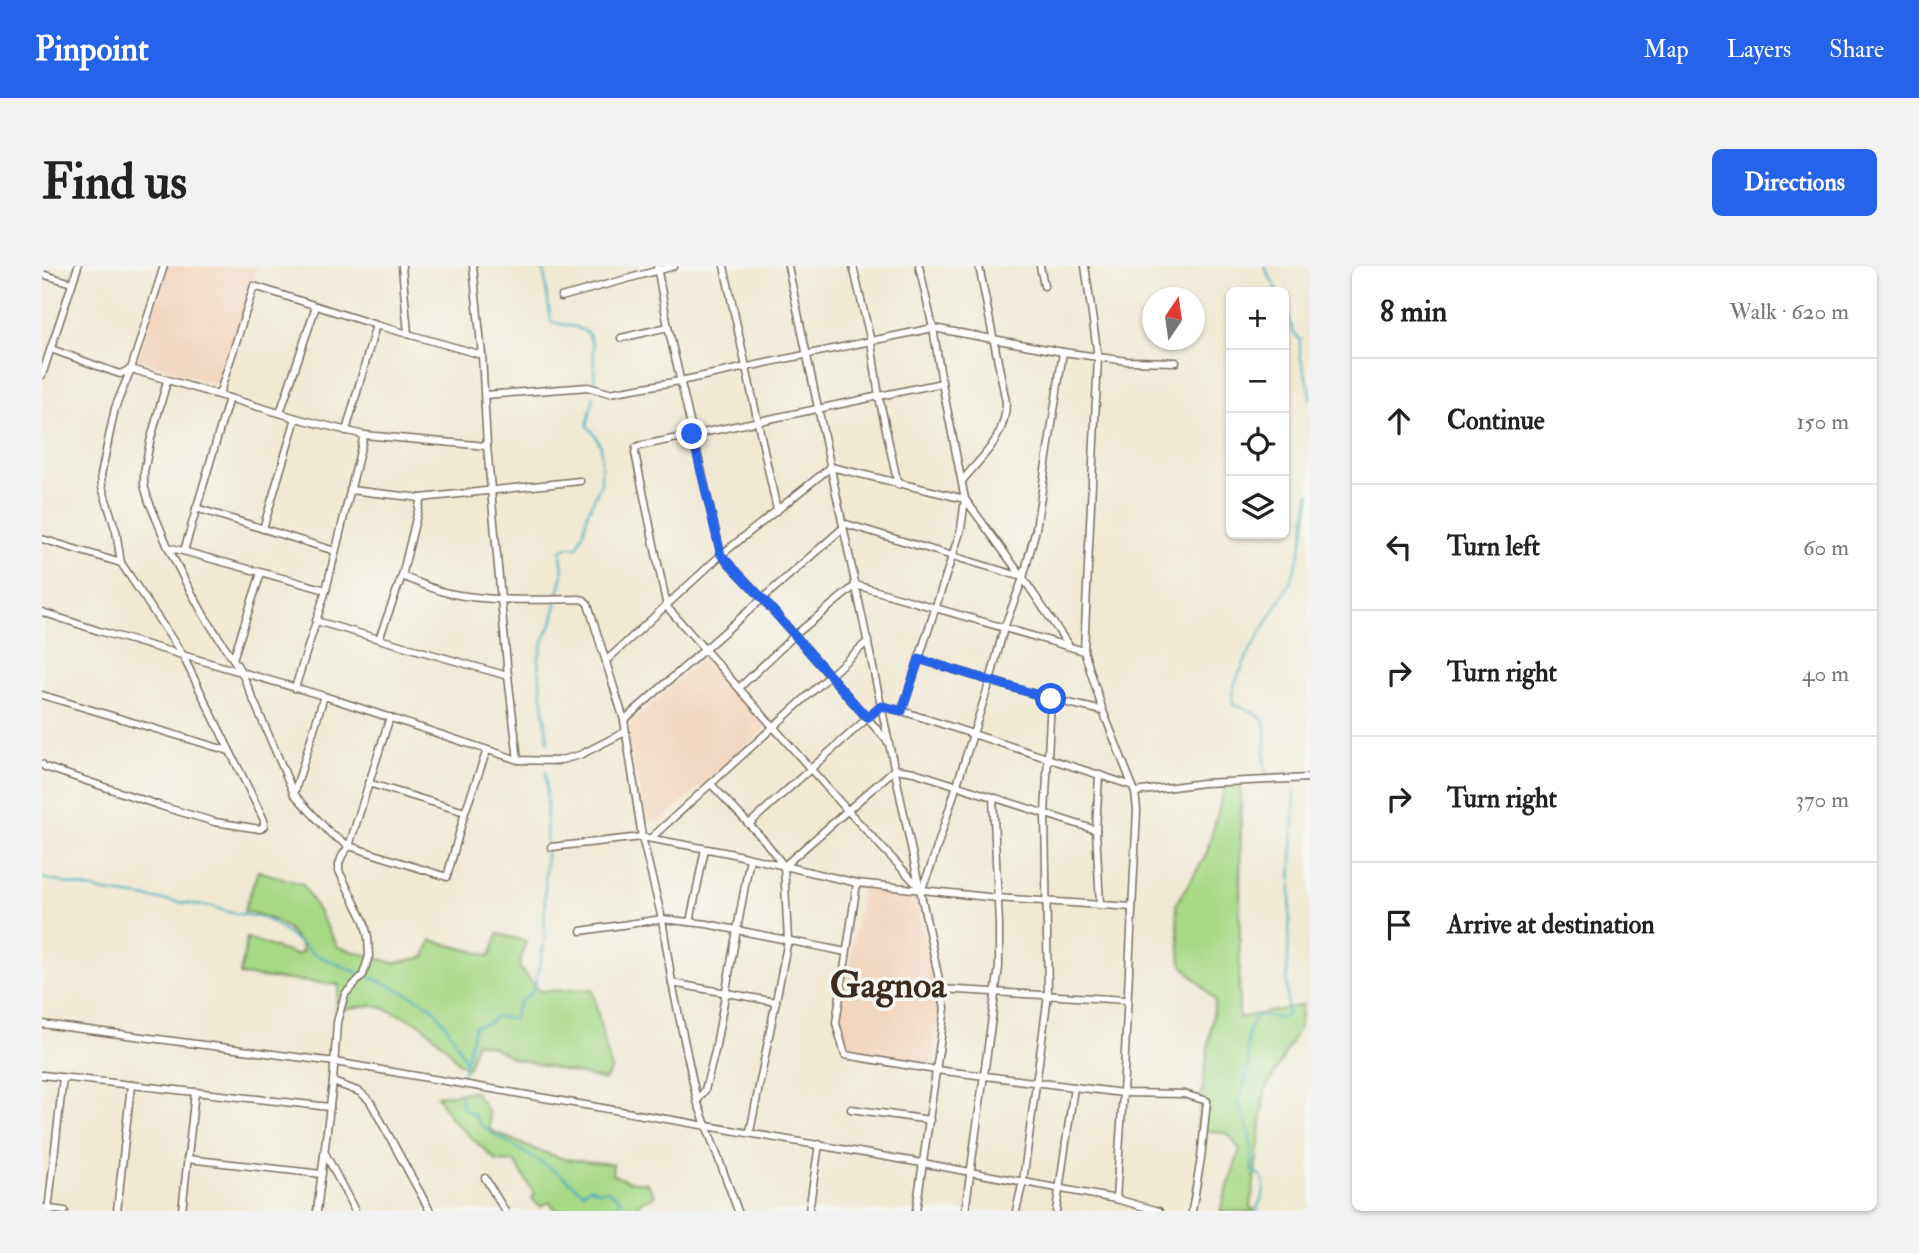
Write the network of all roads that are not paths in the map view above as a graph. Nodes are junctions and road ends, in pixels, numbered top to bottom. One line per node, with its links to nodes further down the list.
1 (78, 266): 15 (street)
2 (164, 266): 33 (street)
3 (402, 266): 22 (street)
4 (473, 266): 29 (street)
5 (674, 266): 13 (street)
6 (724, 266): 32 (street)
7 (789, 266): 28 (street)
8 (853, 266): 25 (street)
9 (919, 266): 21 (street)
10 (979, 266): 24 (street)
11 (1040, 266): 16 (street)
12 (1085, 266): 30 (street)
13 (657, 268): 17 (street); 20 (street)
14 (42, 274): 15 (street)
15 (72, 283): 26 (street)
16 (1044, 286)
17 (561, 297)
18 (316, 306): 19 (street); 38 (street); 43 (street)
19 (376, 325): 22 (street); 46 (street)
20 (668, 327): 23 (street); 36 (street)
21 (933, 328): 24 (street); 25 (street); 37 (street)
22 (408, 334): 29 (street)
23 (621, 338)
24 (994, 339): 27 (street); 52 (street)
25 (871, 342): 28 (street); 40 (street)
26 (51, 349): 33 (street); 34 (street)
27 (1063, 352): 30 (street); 71 (street)
28 (807, 354): 32 (street); 42 (street)
29 (482, 355): 39 (street)
30 (1098, 357): 31 (street); 86 (street)
31 (1176, 362)
32 (746, 367): 36 (street); 45 (street)
33 (131, 369): 35 (street); 68 (street)
34 (42, 375)
35 (167, 380): 38 (street); 63 (street)
36 (680, 381): 39 (street); 47 (street)
37 (942, 383): 40 (street); 52 (street)
38 (219, 395): 41 (street)
39 (485, 395): 49 (street)
40 (879, 397): 42 (street); 53 (street)
41 (229, 398): 43 (street); 58 (street)
42 (818, 408): 45 (street); 50 (street)
43 (280, 413): 44 (street)
44 (296, 418): 46 (street); 61 (street)
45 (757, 421): 47 (street); 59 (street)
46 (346, 431): 48 (street)
47 (692, 434): 66 (street); 76 (street)
48 (365, 435): 49 (street); 54 (street)
49 (488, 446): 55 (street)
50 (831, 467): 53 (street); 59 (street); 60 (street)
51 (580, 481): 55 (street)
52 (962, 481): 57 (street)
53 (898, 485): 57 (street)
54 (350, 490): 56 (street); 65 (street)
55 (493, 491): 56 (street); 75 (street)
56 (421, 498): 70 (street)
57 (965, 499): 67 (street); 71 (street)
58 (196, 508): 61 (street); 64 (street)
59 (777, 510): 66 (street)
60 (843, 526): 67 (street); 72 (street); 74 (street)
61 (263, 528): 65 (street)
62 (42, 539): 68 (street)
63 (168, 547): 64 (street); 88 (street)
64 (184, 551): 69 (street)
65 (335, 551): 73 (street)
66 (721, 555): 74 (street); 76 (street)
67 (952, 557): 71 (street); 77 (street)
68 (121, 563): 87 (street)
69 (261, 573): 73 (street); 88 (street)
70 (402, 576): 75 (street); 82 (street)
71 (1023, 578): 80 (street); 84 (street)
72 (856, 585): 77 (street); 81 (street); 83 (street)
73 (326, 590): 79 (street)
74 (762, 598): 81 (street); 85 (street)
75 (502, 600): 90 (street); 92 (street)
76 (667, 607): 85 (street); 90 (street)
77 (935, 609): 80 (street); 89 (street)
78 (42, 612): 87 (street)
79 (316, 621): 82 (street); 95 (street)
80 (1004, 628): 84 (street); 94 (street)
81 (795, 635): 93 (street); 96 (street)
82 (379, 639): 92 (street)
83 (868, 641): 93 (street); 100 (street)
84 (1069, 646): 86 (street)
85 (705, 649): 96 (street); 105 (street)
86 (1084, 650): 102 (street)
87 (182, 654): 91 (street); 111 (street)
88 (233, 659): 91 (street)
89 (919, 659): 94 (street); 101 (street)
90 (607, 660): 105 (street)
91 (241, 671): 95 (street); 123 (street)
92 (508, 676): 113 (street)
93 (831, 676): 104 (street); 106 (street)
94 (990, 681): 99 (street); 108 (street)
95 (295, 688): 98 (street)
96 (738, 688): 106 (street)
97 (42, 695): 111 (street)
98 (324, 696): 103 (street); 123 (street)
99 (1051, 699): 102 (street); 112 (street)
100 (881, 706): 101 (street); 104 (street); 109 (street)
101 (902, 711): 108 (street)
102 (1103, 711): 122 (street)
103 (390, 717): 110 (street); 119 (street)
104 (867, 718): 109 (street); 116 (street)
105 (624, 720): 107 (street)
106 (774, 727): 116 (street); 120 (street)
107 (625, 732): 113 (street); 130 (street)
108 (973, 735): 112 (street); 121 (street)
109 (889, 743): 115 (street)
110 (487, 750): 113 (street); 126 (street)
111 (229, 751): 114 (street)
112 (1049, 759): 117 (street); 127 (street)
113 (519, 760)
114 (42, 764)
115 (895, 769): 121 (street); 125 (street); 138 (street)
116 (811, 770): 125 (street); 128 (street)
117 (1099, 775): 122 (street); 129 (street)
118 (1310, 778): 122 (street)
119 (368, 783): 126 (street); 132 (street)
120 (711, 784): 128 (street); 131 (street)
121 (957, 786): 124 (street); 138 (street)
122 (1134, 789): 142 (street)
123 (293, 794): 132 (street)
124 (993, 797): 127 (street); 139 (street)
125 (846, 810): 136 (street); 138 (street)
126 (465, 812): 132 (street)
127 (1045, 814): 129 (street); 140 (street)
128 (749, 824): 136 (street)
129 (1096, 830): 141 (street)
130 (642, 837): 131 (street); 133 (street); 143 (street)
131 (651, 838): 134 (street)
132 (349, 846): 157 (street)
133 (551, 847)
134 (705, 849): 135 (street); 144 (street)
135 (750, 858): 136 (street); 145 (street)
136 (784, 866): 137 (street); 147 (street)
137 (857, 883): 138 (street); 148 (street)
138 (921, 890): 139 (street); 150 (street)
139 (997, 898): 140 (street); 151 (street)
140 (1046, 901): 141 (street); 153 (street)
141 (1100, 905): 142 (street)
142 (1132, 907): 154 (street)
143 (662, 919): 144 (street); 146 (street); 149 (street)
144 (691, 922): 145 (street)
145 (737, 930): 147 (street); 152 (street)
146 (581, 931)
147 (788, 940): 148 (street); 155 (street)
148 (846, 952): 158 (street)
149 (672, 983): 152 (street); 168 (street)
150 (941, 989): 151 (street); 158 (street)
151 (996, 992): 153 (street); 160 (street)
152 (725, 993): 155 (street); 168 (street)
153 (1048, 995): 154 (street); 163 (street)
154 (1127, 1000): 167 (street)
155 (776, 1002): 173 (street)
156 (42, 1024): 157 (street)
157 (335, 1062): 162 (street); 172 (street)
158 (936, 1070): 160 (street); 171 (street)
159 (42, 1075): 161 (street)
160 (983, 1076): 163 (street); 178 (street)
161 (62, 1078): 164 (street); 184 (street)
162 (333, 1082): 169 (street); 190 (street)
163 (1037, 1083): 165 (street); 181 (street)
164 (131, 1085): 166 (street); 186 (street)
165 (1074, 1087): 167 (street); 182 (street)
166 (195, 1092): 169 (street); 176 (street)
167 (1123, 1093): 183 (street); 199 (street)
168 (697, 1101): 172 (street)
169 (330, 1107): 175 (street)
170 (851, 1109): 171 (street)
171 (930, 1120): 177 (street)
172 (706, 1125): 173 (street); 192 (street)
173 (750, 1132): 174 (street)
174 (819, 1144): 177 (street); 193 (street)
175 (324, 1151): 179 (street); 189 (street)
176 (187, 1159): 179 (street); 187 (street)
177 (922, 1163): 178 (street); 194 (street)
178 (971, 1172): 181 (street); 195 (street)
179 (322, 1174): 188 (street)
180 (485, 1178): 191 (street)
181 (1023, 1181): 182 (street); 196 (street)
182 (1058, 1188): 183 (street); 197 (street)
183 (1116, 1199): 198 (street)
184 (46, 1209): 185 (street)
185 (65, 1211)
186 (117, 1211)
187 (182, 1211)
188 (317, 1211)
189 (355, 1211)
190 (430, 1211)
191 (505, 1211)
192 (738, 1211)
193 (809, 1211)
194 (916, 1211)
195 (965, 1211)
196 (1016, 1211)
197 (1056, 1211)
198 (1159, 1211)
199 (1192, 1211)

